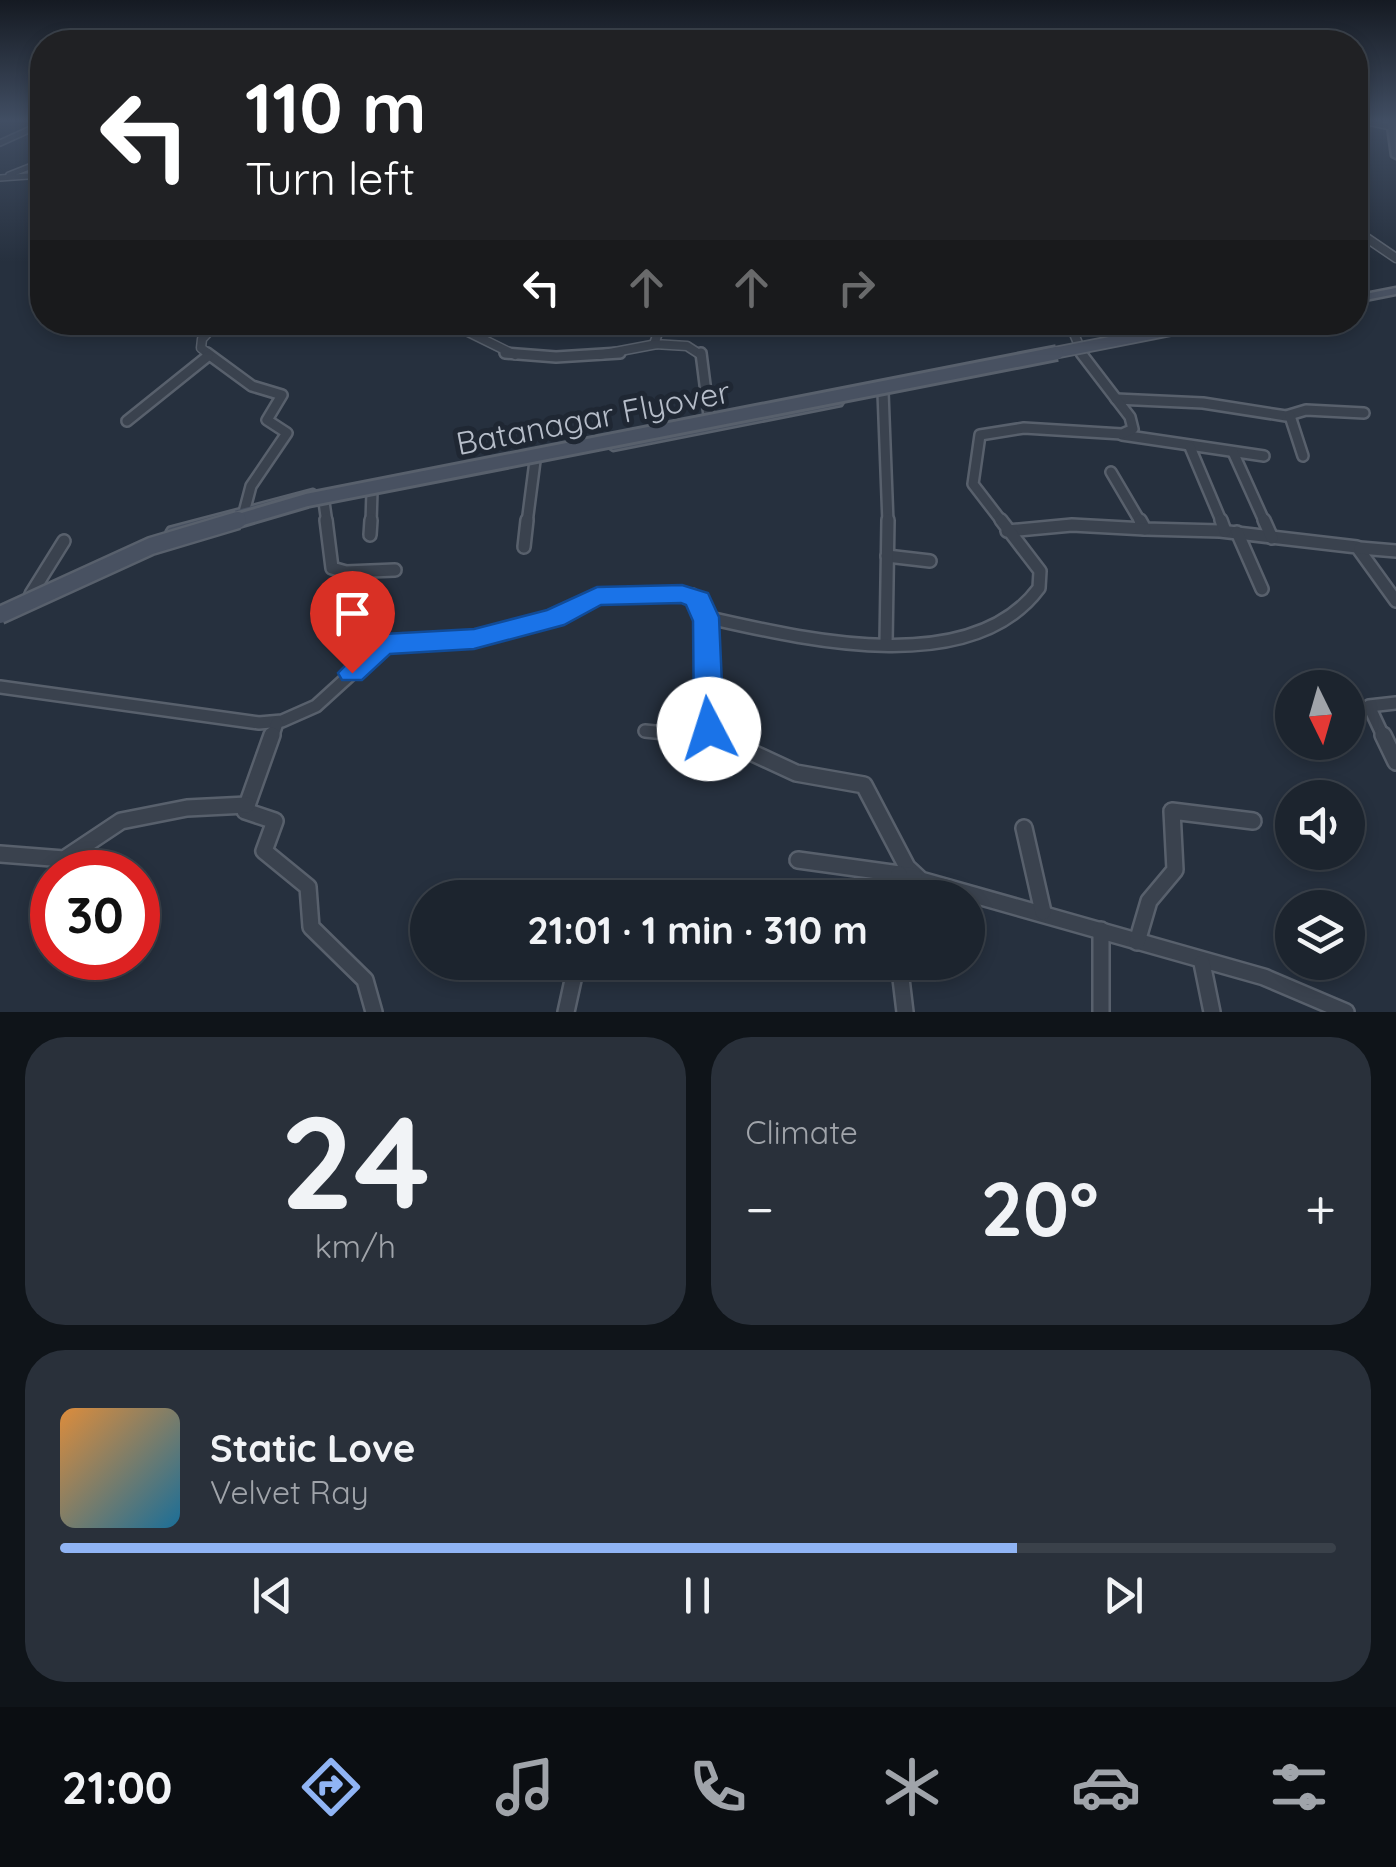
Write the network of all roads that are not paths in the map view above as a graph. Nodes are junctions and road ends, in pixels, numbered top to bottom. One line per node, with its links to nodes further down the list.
1 (29, 167): 3 (street)
2 (30, 176): 3 (street)
3 (4, 177)
4 (1368, 239): 5 (street)
5 (1396, 258)
6 (1396, 287): 7 (street)
7 (1368, 292)
8 (207, 335): 17 (street)
9 (472, 335): 15 (street)
10 (657, 335): 15 (street)
11 (1074, 335): 16 (street)
12 (1132, 335): 16 (street)
13 (1147, 335): 49 (street, Batanagar Flyover, bridge)
14 (1154, 335): 16 (street)
15 (657, 344): 21 (street)
16 (1079, 348): 18 (street); 19 (street); 21 (street)
17 (208, 356): 23 (street); 33 (street)
18 (883, 392): 29 (street); 43 (street)
19 (1116, 399): 22 (street); 24 (street)
20 (1364, 413): 22 (street)
21 (709, 416): 33 (street)
22 (1290, 416): 28 (street)
23 (128, 420)
24 (1119, 434): 25 (street); 35 (street)
25 (1190, 447): 26 (street); 36 (street)
26 (1233, 452): 27 (street); 38 (street)
27 (1264, 456)
28 (1304, 456)
29 (535, 461): 31 (street); 40 (street)
30 (1111, 472): 34 (street)
31 (372, 491): 32 (street); 37 (street)
32 (324, 502): 33 (street); 45 (street)
33 (244, 515): 47 (street); 49 (street)
34 (1145, 528): 35 (street); 36 (street)
35 (1007, 531): 51 (street)
36 (1231, 532): 38 (street); 46 (street)
37 (370, 535)
38 (1272, 538): 41 (street)
39 (64, 541): 47 (street)
40 (524, 547)
41 (1360, 548): 42 (street); 48 (street)
42 (1396, 551)
43 (887, 556): 44 (street); 51 (street)
44 (930, 561)
45 (395, 570)
46 (1262, 589)
47 (30, 594): 49 (street)
48 (1396, 601)
49 (0, 615)
50 (706, 617): 51 (street); 54 (street); 56 (street)
51 (886, 644)
52 (0, 688): 54 (street)
53 (1396, 703): 57 (street)
54 (277, 723): 58 (street)
55 (645, 731): 56 (street)
56 (717, 738): 63 (street)
57 (1396, 762)
58 (247, 805): 61 (street); 71 (street)
59 (1253, 821): 67 (street)
60 (1024, 828): 65 (street)
61 (0, 854)
62 (798, 860): 63 (street)
63 (907, 875): 64 (street); 65 (street)
64 (905, 880)
65 (1043, 912): 66 (street)
66 (1101, 930): 67 (street); 74 (street)
67 (1137, 942): 68 (street)
68 (1202, 963): 75 (street); 76 (street)
69 (573, 980): 72 (street)
70 (901, 980): 73 (street)
71 (374, 1012)
72 (566, 1012)
73 (906, 1012)
74 (1101, 1012)
75 (1212, 1012)
76 (1346, 1012)

